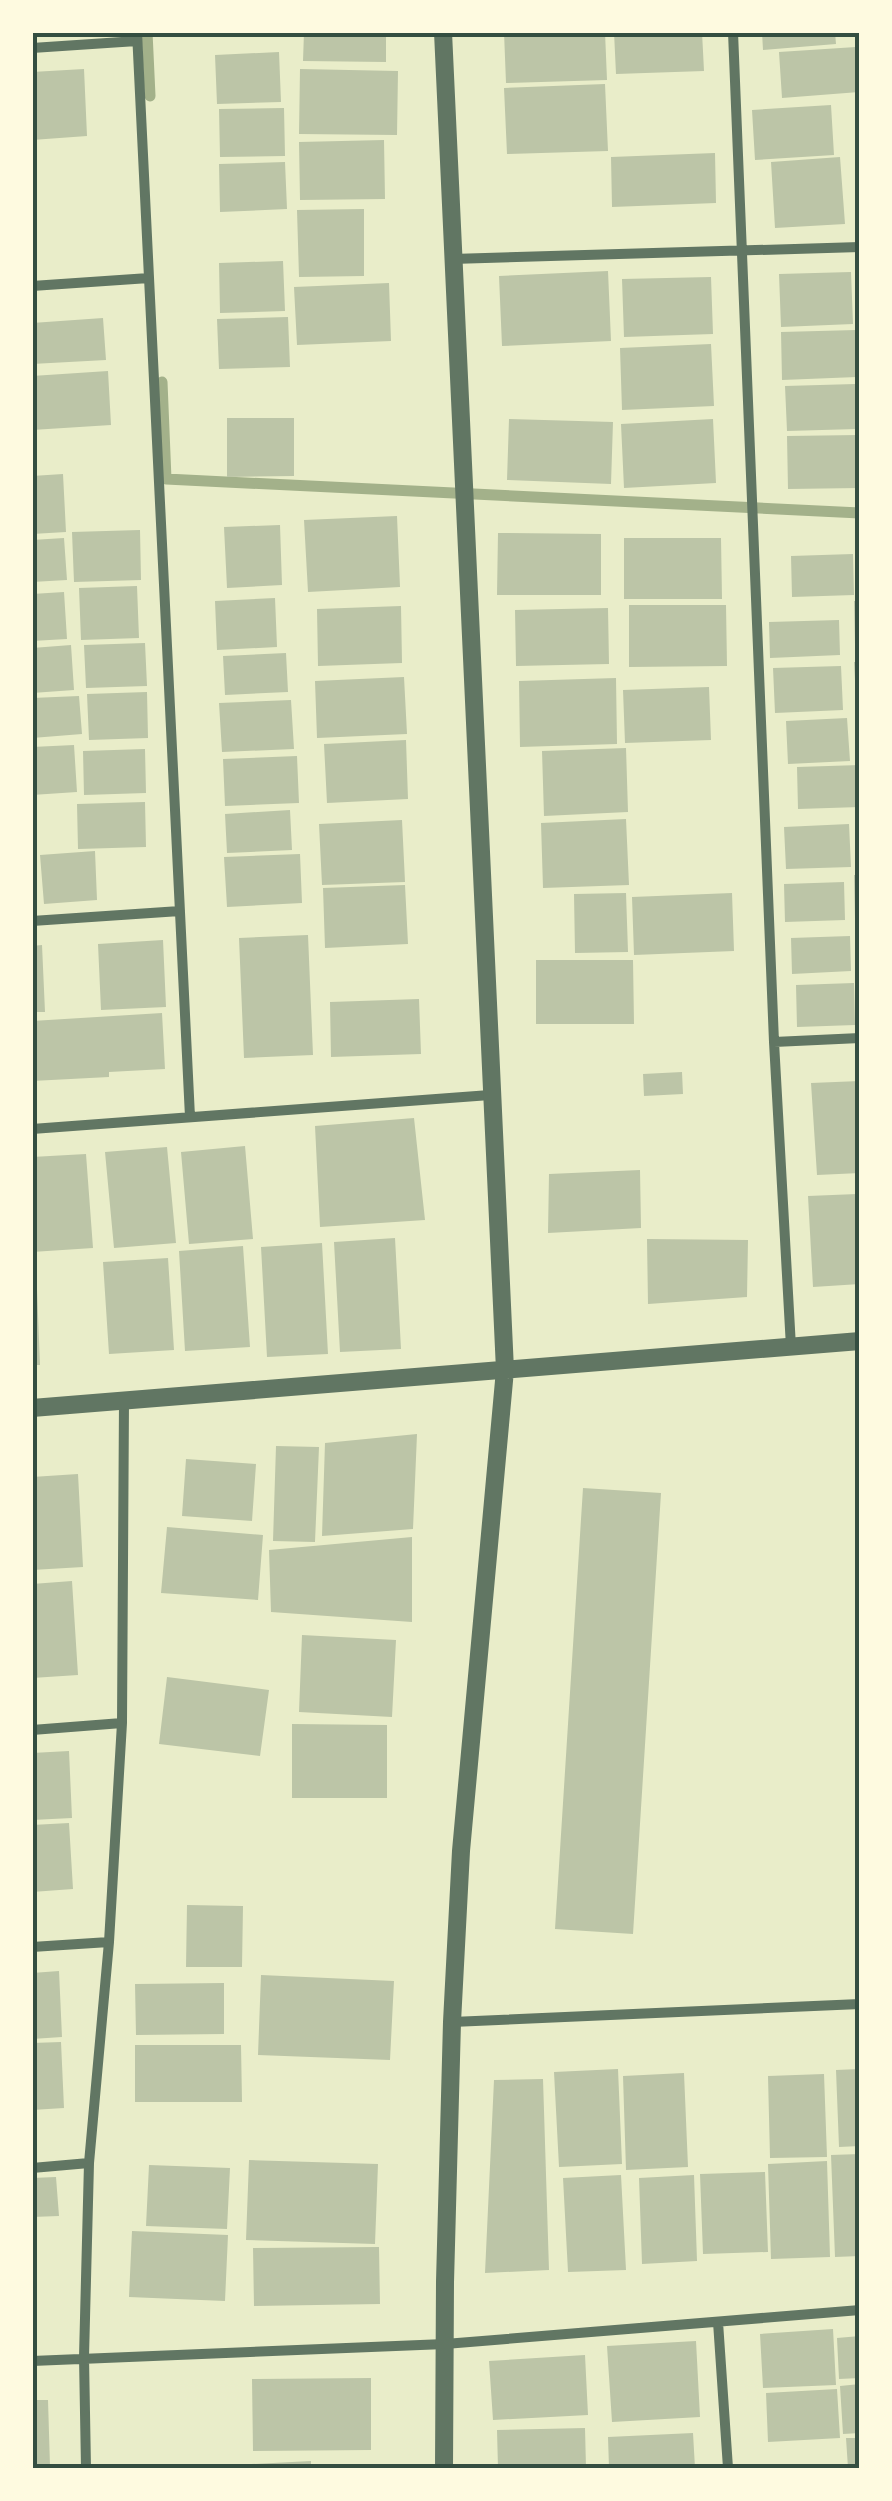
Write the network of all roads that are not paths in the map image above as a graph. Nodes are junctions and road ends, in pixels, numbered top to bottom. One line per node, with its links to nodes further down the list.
1 (443, 32): 7 (street)
2 (732, 32): 6 (street)
3 (137, 37): 4 (street); 8 (street)
4 (32, 48)
5 (860, 247): 6 (street)
6 (741, 250): 7 (street); 13 (street)
7 (452, 259): 14 (street)
8 (149, 278): 9 (street); 10 (street)
9 (32, 286)
10 (180, 911): 11 (street); 15 (street)
11 (32, 921)
12 (860, 1038): 13 (street)
13 (774, 1042): 18 (street)
14 (490, 1095): 15 (street); 19 (street)
15 (190, 1117): 16 (street)
16 (32, 1129)
17 (860, 1341): 18 (street)
18 (791, 1346): 19 (street)
19 (504, 1370): 20 (street); 27 (street)
20 (124, 1401): 21 (street); 22 (street)
21 (32, 1408)
22 (122, 1723): 23 (street); 24 (street)
23 (32, 1730)
24 (109, 1942): 25 (street); 28 (street)
25 (32, 1947)
26 (860, 2004): 27 (street)
27 (452, 2022): 32 (street)
28 (89, 2164): 29 (street); 33 (street)
29 (32, 2168)
30 (860, 2310): 31 (street)
31 (718, 2322): 32 (street); 37 (street)
32 (445, 2344): 33 (street); 36 (street)
33 (84, 2358): 34 (street); 35 (street)
34 (32, 2361)
35 (86, 2468)
36 (444, 2468)
37 (728, 2468)

